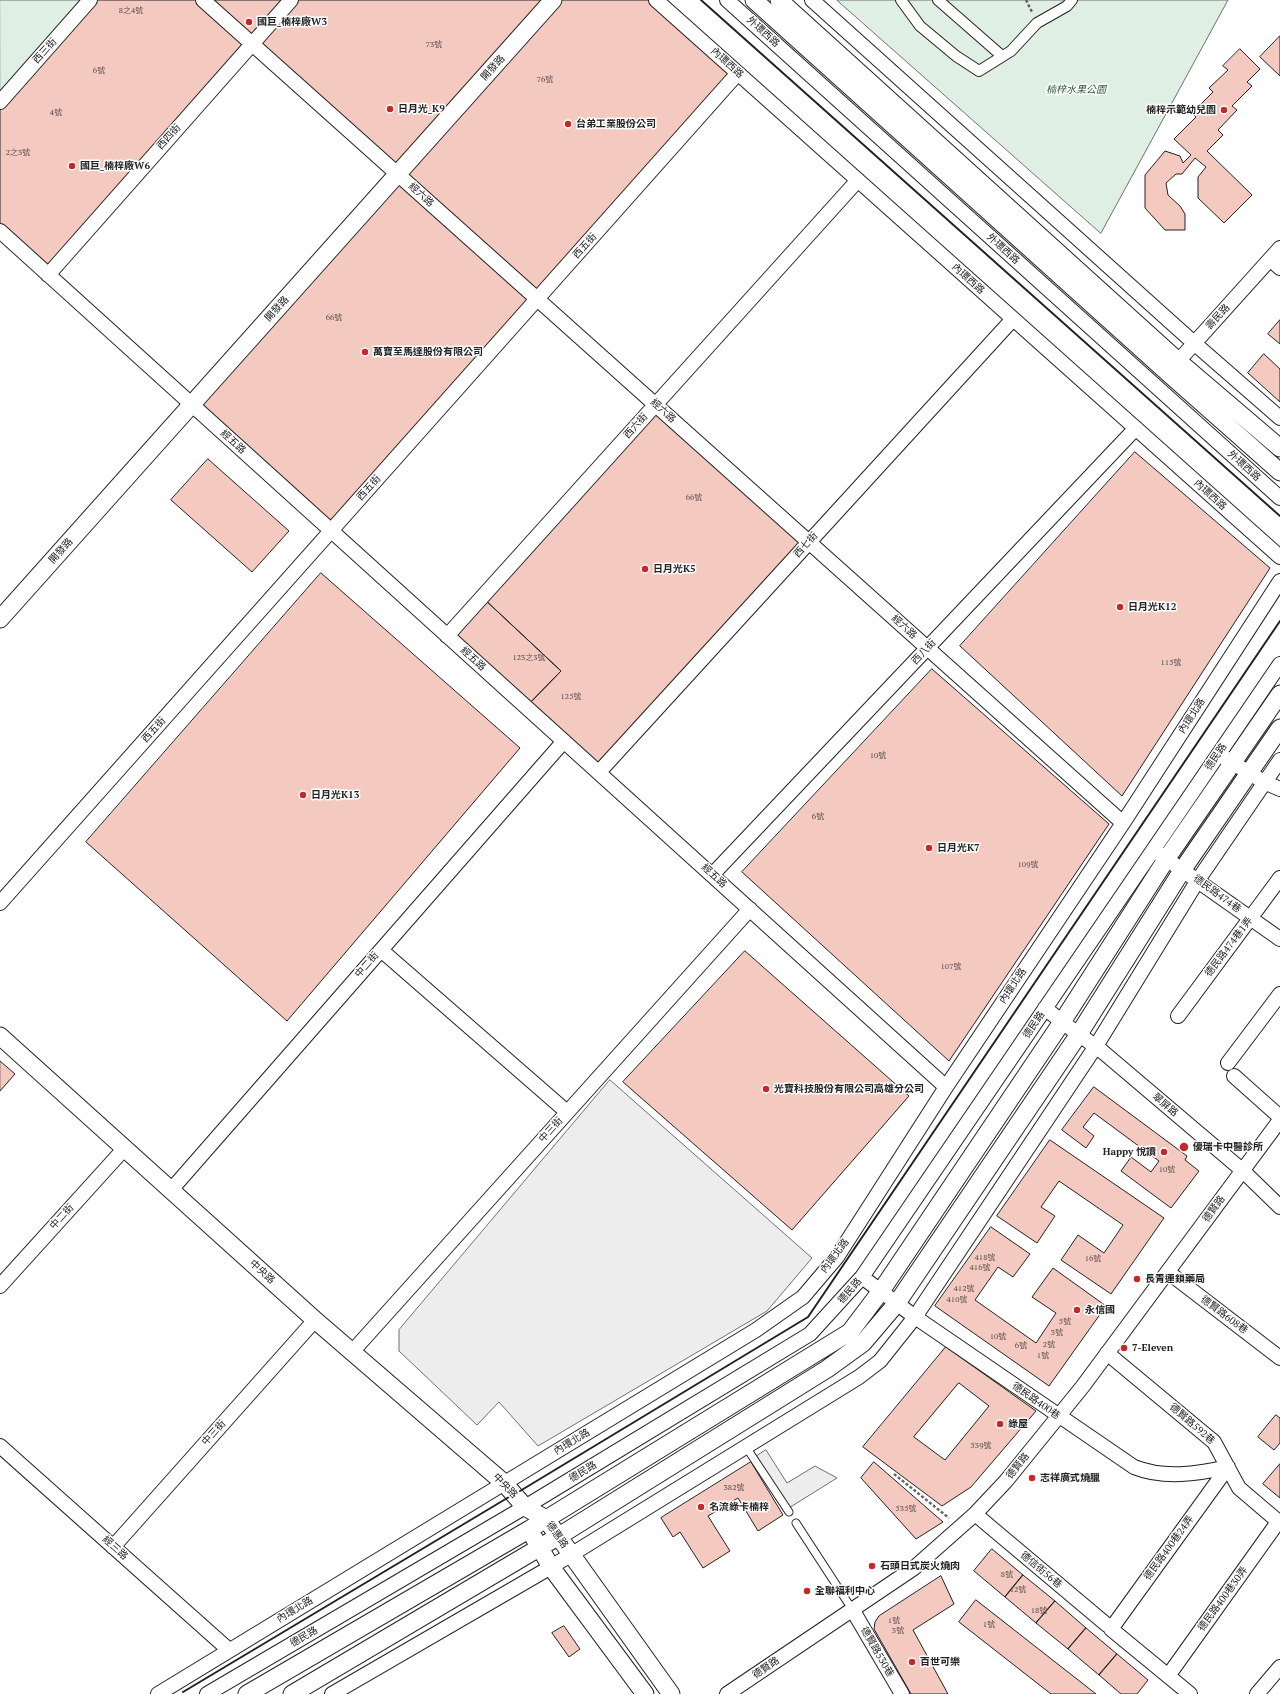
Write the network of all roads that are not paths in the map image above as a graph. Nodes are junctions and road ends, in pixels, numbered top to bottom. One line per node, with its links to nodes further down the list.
1 (90, 0): 17 (street, 西三街)
2 (203, 0): 14 (street, 經六路)
3 (291, 0): 14 (street, 西四街)
4 (553, 0): 18 (street, 開發路)
5 (656, 0): 16 (street, 內環西路)
6 (727, 0): 13 (street, 外環西路)
7 (779, 0): 27 (street, 外環西路)
8 (812, 0): 26 (street)
9 (901, 0): 15 (street)
10 (938, 0): 15 (street)
11 (1072, 0): 15 (street)
12 (763, 3): 13 (street); 27 (street, 外環西路)
13 (751, 22): 28 (street, 外環西路)
14 (252, 44): 18 (street, 經六路); 23 (street, 西四街)
15 (1002, 56)
16 (738, 73): 19 (street, 內環西路); 24 (street, 西五街)
17 (0, 102)
18 (398, 174): 24 (street, 經六路); 30 (street, 開發路)
19 (858, 180): 25 (street, 內環西路); 29 (street, 西六街)
20 (0, 231): 23 (street, 經五路)
21 (1280, 248): 22 (street, 壽民路)
22 (1275, 264): 26 (street, 壽民路)
23 (48, 274): 30 (street, 經五路)
24 (537, 299): 29 (street, 經六路); 36 (street, 西五街)
25 (1013, 319): 32 (street, 內環西路); 37 (street, 西七街)
26 (1194, 343): 27 (street, 壽民路); 31 (street)
27 (1173, 366): 28 (street, 壽民路); 33 (street, 外環西路); 34 (street, 外環西路)
28 (1155, 386): 35 (street, 外環西路)
29 (655, 404): 37 (street, 經六路); 41 (street, 西六街)
30 (192, 405): 36 (street, 經五路); 40 (street, 開發路)
31 (1280, 418)
32 (1136, 428): 38 (street, 內環西路); 42 (street, 西八街)
33 (1280, 448)
34 (1280, 472)
35 (1280, 498)
36 (331, 531): 41 (street, 經五路); 59 (street, 西五街)
37 (809, 542): 42 (street, 經六路); 49 (street, 西七街)
38 (1280, 557)
39 (1280, 581): 53 (street, 內環北路)
40 (0, 619)
41 (447, 636): 46 (street, 經五路)
42 (928, 648): 53 (street, 經六路); 56 (street, 西八街)
43 (1280, 664): 47 (street, 德民路)
44 (1280, 694): 47 (street, 德民路)
45 (1280, 728): 50 (street)
46 (564, 741): 49 (street, 經五路); 63 (street, 中二街)
47 (1225, 758): 50 (street); 54 (street, 德民路)
48 (1280, 760): 51 (street)
49 (599, 772): 56 (street, 經五路)
50 (1249, 773): 51 (street); 55 (street)
51 (1264, 782): 52 (street); 58 (street)
52 (1280, 789)
53 (1123, 822): 73 (street, 內環北路)
54 (1160, 854): 55 (street, 德民路474巷); 65 (street, 德民路); 67 (street, 德民路)
55 (1183, 869): 58 (street, 德民路474巷); 68 (street)
56 (712, 875): 60 (street, 經五路)
57 (1280, 878): 61 (street, 德民路474巷1弄)
58 (1198, 880): 61 (street, 德民路474巷); 70 (street)
59 (0, 903)
60 (750, 909): 73 (street, 經五路); 74 (street, 中三街)
61 (1250, 918): 62 (street, 德民路474巷); 66 (street, 德民路474巷1弄)
62 (1280, 939)
63 (381, 950): 74 (street); 78 (street, 中二街)
64 (1280, 994): 71 (street)
65 (1045, 1008): 67 (street, 翠屏路); 81 (street, 德民路)
66 (1178, 1016)
67 (1062, 1022): 68 (street, 翠屏路); 83 (street, 德民路)
68 (1079, 1034): 70 (street, 翠屏路); 84 (street)
69 (0, 1036): 76 (street, 中央路)
70 (1096, 1046): 77 (street, 翠屏路); 85 (street)
71 (1228, 1063)
72 (1234, 1076): 75 (street)
73 (946, 1086): 94 (street, 內環北路)
74 (567, 1112): 87 (street, 中三街)
75 (1280, 1119): 77 (street, 德賢路)
76 (124, 1149): 78 (street, 中央路); 82 (street, 中二街)
77 (1242, 1170): 79 (street, 翠屏路); 80 (street, 德賢路)
78 (171, 1190): 86 (street, 中央路)
79 (1280, 1207)
80 (1168, 1272): 88 (street, 德賢路); 89 (street, 德賢路608巷)
81 (862, 1277): 83 (street, 德民路400巷); 95 (street, 德民路)
82 (0, 1286)
83 (881, 1291): 84 (street, 德民路400巷); 98 (street, 德民路)
84 (897, 1303): 85 (street, 德民路400巷); 102 (street)
85 (915, 1317): 90 (street, 德民路400巷); 92 (street)
86 (315, 1320): 87 (street, 中央路); 103 (street, 中三街)
87 (352, 1352): 94 (street, 中央路)
88 (1108, 1353): 90 (street, 德賢路); 93 (street, 德賢路592巷)
89 (1280, 1358)
90 (1058, 1416): 93 (street, 德民路400巷); 97 (street, 德賢路)
91 (0, 1446): 103 (street, 經三路)
92 (746, 1446): 96 (lane); 105 (street)
93 (1228, 1467): 100 (street, 德賢路592巷); 108 (street, 德民路400巷24弄)
94 (504, 1482): 95 (street, 中央路); 109 (street, 內環北路)
95 (525, 1507): 98 (street, 德惠路); 101 (street, 德惠路); 114 (street, 德民路)
96 (789, 1512)
97 (975, 1514): 107 (street, 德賢路); 108 (street, 德信街56巷)
98 (546, 1519): 101 (street, 德民路); 102 (street, 德惠路)
99 (796, 1523): 107 (lane)
100 (1279, 1523): 111 (street, 德民路400巷30弄)
101 (530, 1529): 104 (street, 德惠路); 115 (street, 德民路)
102 (559, 1536): 104 (street); 105 (street, 德惠路)
103 (113, 1547): 109 (street, 經三路)
104 (539, 1547): 106 (street, 德惠路); 116 (street)
105 (571, 1555): 106 (street); 119 (street, 德惠路)
106 (551, 1567): 117 (street); 118 (street, 德惠路)
107 (852, 1609): 120 (street, 德賢路); 121 (street, 德賢路530巷)
108 (1109, 1627): 111 (street, 德信街56巷)
109 (229, 1650): 112 (street, 內環北路)
110 (1280, 1667): 123 (street)
111 (1168, 1676): 122 (street, 德信街56巷)
112 (177, 1689): 113 (street, 內環北路)
113 (158, 1694)
114 (207, 1694)
115 (248, 1694)
116 (292, 1694)
117 (332, 1694)
118 (645, 1694)
119 (671, 1694)
120 (727, 1694)
121 (902, 1694)
122 (1190, 1694)
123 (1257, 1694)

